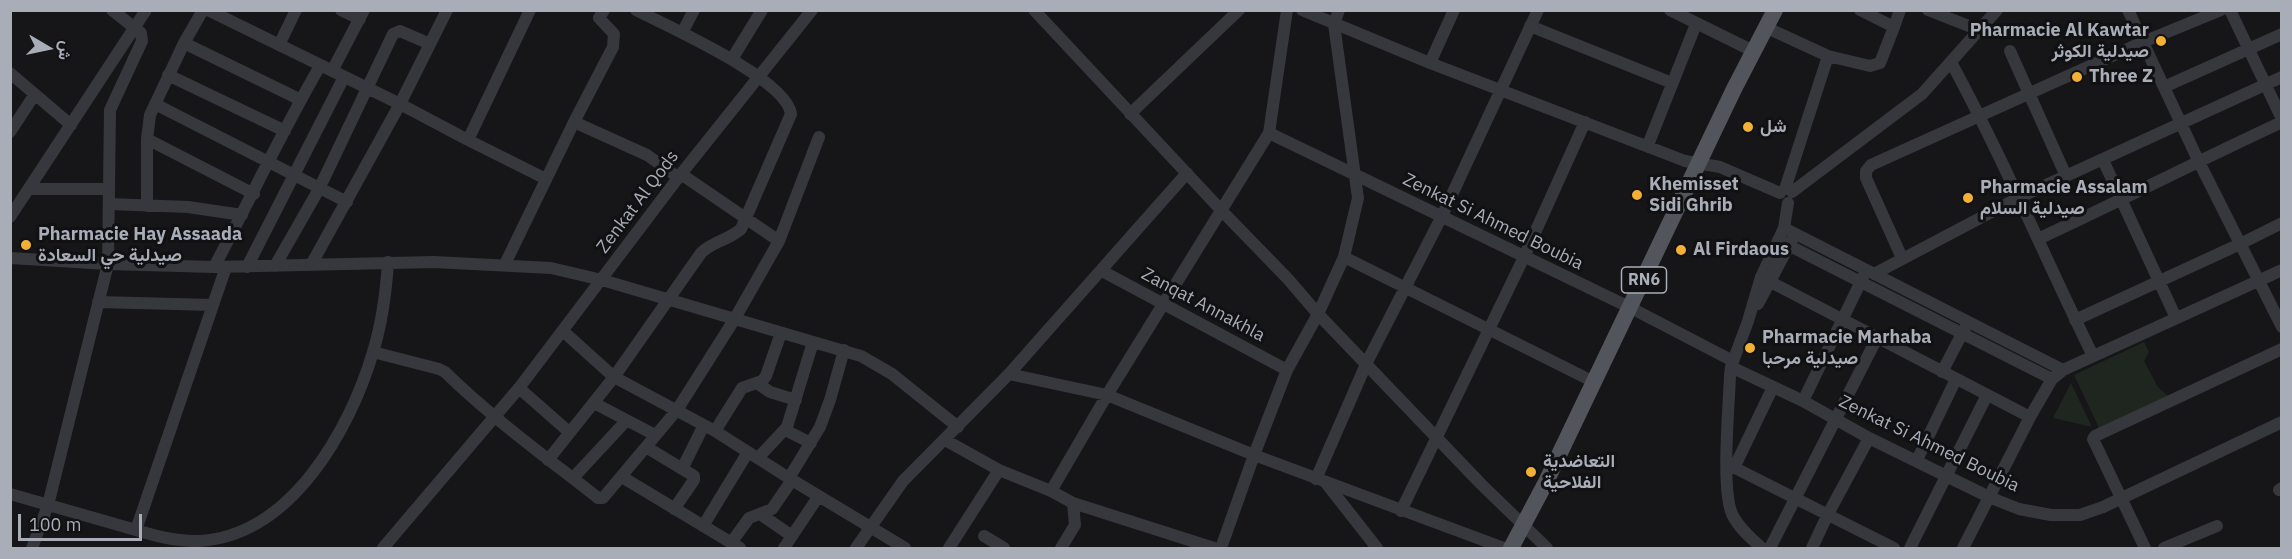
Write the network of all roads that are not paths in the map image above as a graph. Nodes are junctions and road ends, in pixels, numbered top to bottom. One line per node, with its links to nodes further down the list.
1 (112, 10): 34 (street)
2 (146, 10): 34 (street)
3 (203, 10): 40 (street)
4 (208, 10): 43 (street)
5 (296, 10): 43 (street)
6 (341, 10): 30 (street)
7 (447, 10): 42 (street)
8 (530, 10): 79 (street)
9 (604, 10): 70 (street)
10 (636, 10): 38 (street)
11 (693, 10): 38 (street)
12 (762, 10): 48 (street)
13 (812, 10): 55 (street, Zenkat Al Qods)
14 (1035, 10): 67 (street)
15 (1239, 10): 67 (street)
16 (1287, 10): 76 (street)
17 (1302, 10): 31 (street)
18 (1339, 10): 31 (street)
19 (1454, 10): 50 (street)
20 (1670, 10): 32 (street)
21 (1775, 10): 35 (main road, RN6)
22 (1860, 10): 36 (street)
23 (1900, 10): 36 (street)
24 (1928, 10): 37 (street)
25 (1997, 10): 37 (street)
26 (2128, 10): 41 (street)
27 (2221, 10): 41 (street)
28 (2230, 10): 44 (street)
29 (1538, 11): 33 (street)
30 (362, 15): 51 (street)
31 (1334, 24): 50 (street); 86 (street)
32 (1696, 24): 45 (street); 57 (street)
33 (1530, 26): 57 (street); 61 (street)
34 (136, 27): 73 (street); 92 (street)
35 (1765, 27): 45 (main road, RN6); 47 (street)
36 (1894, 27): 47 (street)
37 (1979, 30): 49 (street)
38 (682, 33): 48 (street)
39 (2282, 34): 44 (street)
40 (184, 42): 53 (street); 64 (street)
41 (2143, 42): 59 (street); 62 (street)
42 (430, 44): 60 (street); 66 (street)
43 (279, 45): 51 (street)
44 (2248, 49): 58 (street); 59 (street)
45 (1753, 51): 84 (main road, RN6)
46 (2010, 51): 62 (street)
47 (1828, 56): 95 (street)
48 (732, 59): 55 (street)
49 (1951, 62): 68 (street); 95 (street)
50 (1430, 63): 61 (street)
51 (326, 69): 54 (street); 64 (street)
52 (10, 73): 63 (street)
53 (168, 75): 65 (street); 75 (street)
54 (344, 77): 60 (street); 87 (street)
55 (760, 77): 88 (street, Zenkat Al Qods); 105 (street)
56 (2282, 77): 58 (street)
57 (1672, 83): 80 (street)
58 (2265, 85): 69 (street); 72 (street)
59 (2164, 87): 72 (street)
60 (368, 89): 66 (street); 93 (street)
61 (1500, 89): 71 (street); 103 (street)
62 (2028, 93): 68 (street); 89 (street)
63 (35, 94): 73 (street); 74 (street)
64 (301, 100): 75 (street)
65 (155, 104): 78 (street); 83 (street)
66 (400, 104): 79 (street); 98 (street)
67 (1130, 114): 85 (street)
68 (1980, 115): 96 (street); 114 (street)
69 (2282, 121): 82 (street)
70 (573, 122): 88 (street); 90 (street)
71 (1585, 122): 80 (street); 112 (street)
72 (2181, 124): 81 (street); 82 (street)
73 (71, 125): 91 (street)
74 (12, 127)
75 (285, 131): 83 (street)
76 (1269, 133): 86 (street, Zenkat Si Ahmed Boubia); 101 (street)
77 (819, 137): 109 (street)
78 (147, 139): 94 (street); 100 (street)
79 (468, 140): 90 (street)
80 (1648, 146): 84 (street)
81 (2103, 160): 89 (street); 97 (street)
82 (2198, 160): 97 (street); 110 (street)
83 (269, 164): 87 (street); 94 (street)
84 (1698, 164): 95 (street); 134 (main road, RN6)
85 (1186, 173): 101 (street); 123 (street)
86 (1355, 175): 103 (street, Zenkat Si Ahmed Boubia); 111 (street)
87 (294, 176): 93 (street); 121 (street)
88 (680, 176): 105 (street); 126 (street, Zenkat Al Qods)
89 (2066, 176): 96 (street)
90 (546, 179): 117 (street)
91 (29, 189): 92 (street); 104 (street)
92 (109, 189): 99 (street)
93 (319, 189): 98 (street); 119 (street)
94 (254, 194): 102 (street)
95 (1787, 195): 107 (street)
96 (2020, 197): 108 (street); 114 (street)
97 (2122, 200): 108 (street); 127 (street)
98 (347, 202): 118 (street)
99 (109, 204): 100 (street); 116 (street)
100 (147, 206): 102 (street)
101 (1221, 210): 133 (street); 135 (street)
102 (242, 215): 120 (street)
103 (1442, 216): 112 (street, Zenkat Si Ahmed Boubia); 129 (street)
104 (10, 217)
105 (746, 219): 109 (street); 130 (street)
106 (2282, 223): 110 (street)
107 (1787, 237): 124 (street); 125 (street)
108 (2038, 239): 139 (street)
109 (779, 242): 137 (street)
110 (2240, 244): 127 (street); 128 (street)
111 (1344, 257): 129 (street); 135 (street)
112 (1524, 257): 134 (street, Zenkat Si Ahmed Boubia); 142 (street)
113 (10, 258): 116 (street)
114 (1902, 258): 124 (street)
115 (388, 262): 117 (street); 118 (street); 149 (street)
116 (108, 264): 120 (street); 131 (street)
117 (505, 264): 126 (street)
118 (311, 265): 119 (street)
119 (276, 266): 121 (street)
120 (220, 267): 121 (street); 132 (street)
121 (247, 267)
122 (2282, 270): 128 (street)
123 (1102, 271): 133 (street, Zanqat Annakhla); 156 (street)
124 (1867, 275): 138 (street); 140 (street)
125 (1766, 279): 138 (street); 152 (street)
126 (602, 280): 130 (street); 143 (street, Zenkat Al Qods)
127 (2158, 281): 136 (street); 139 (street)
128 (2257, 281): 136 (street); 141 (street)
129 (1405, 288): 142 (street); 151 (street)
130 (668, 300): 137 (street); 157 (street)
131 (98, 302): 132 (street); 204 (street)
132 (213, 305): 213 (street)
133 (1162, 305): 153 (street, Zanqat Annakhla); 164 (street)
134 (1631, 308): 152 (street, Zenkat Si Ahmed Boubia); 160 (main road, RN6)
135 (1318, 314): 151 (street); 153 (street)
136 (2176, 318): 150 (street)
137 (734, 320): 144 (street); 169 (street)
138 (1842, 320): 145 (street); 167 (street)
139 (2075, 320): 150 (street)
140 (1966, 327): 154 (street); 155 (street); 159 (street)
141 (2282, 327)
142 (1488, 328): 160 (street); 180 (street)
143 (564, 332): 157 (street); 163 (street, Zenkat Al Qods)
144 (781, 333): 146 (street); 161 (street)
145 (1877, 338): 155 (street); 172 (street)
146 (813, 342): 147 (street); 166 (street)
147 (844, 350): 176 (street); 183 (street)
148 (2282, 350): 201 (street)
149 (374, 352): 171 (street); 216 (street)
150 (2093, 356): 154 (street)
151 (1366, 362): 180 (street); 196 (street)
152 (1732, 364): 162 (street, Zenkat Si Ahmed Boubia); 189 (street)
153 (1287, 370): 186 (street)
154 (2063, 370): 159 (street)
155 (1942, 372): 158 (street)
156 (1009, 374): 164 (street); 176 (street)
157 (614, 377): 168 (street); 169 (street)
158 (1956, 379): 165 (street); 188 (street)
159 (2052, 379): 170 (street)
160 (1594, 382): 212 (main road, RN6)
161 (757, 383): 166 (street); 175 (street)
162 (1773, 387): 167 (street, Zenkat Si Ahmed Boubia); 189 (street)
163 (519, 388): 171 (street, Zenkat Al Qods); 178 (street)
164 (1107, 395): 186 (street); 197 (street)
165 (1987, 395): 170 (street); 192 (street)
166 (796, 400): 177 (street)
167 (1803, 401): 172 (street, Zenkat Si Ahmed Boubia)
168 (594, 403): 173 (street); 178 (street)
169 (677, 410): 175 (street); 179 (street)
170 (2030, 417): 200 (street)
171 (495, 418): 187 (street); 219 (street, Zenkat Al Qods)
172 (1837, 419): 181 (street, Zenkat Si Ahmed Boubia); 202 (street)
173 (626, 420): 179 (street); 194 (street)
174 (2282, 422): 201 (street, Zenkat Si Ahmed Boubia)
175 (710, 428): 185 (street); 190 (street)
176 (958, 428): 182 (street)
177 (785, 430): 183 (street); 185 (street)
178 (570, 432): 187 (street)
179 (655, 435): 184 (street)
180 (1437, 437): 206 (street); 212 (street)
181 (1869, 438): 188 (street, Zenkat Si Ahmed Boubia); 208 (street)
182 (945, 440): 191 (street); 211 (street)
183 (811, 443): 195 (street)
184 (646, 447): 190 (street); 193 (street)
185 (753, 455): 195 (street); 210 (street)
186 (1254, 455): 196 (street); 227 (street)
187 (548, 460): 194 (street)
188 (1917, 460): 192 (street, Zenkat Si Ahmed Boubia)
189 (1731, 466): 202 (street); 232 (street)
190 (682, 469): 205 (street)
191 (999, 470): 197 (street); 223 (street)
192 (1947, 475): 200 (street, Zenkat Si Ahmed Boubia); 236 (street)
193 (622, 477): 194 (street); 205 (street)
194 (573, 478)
195 (790, 479): 199 (street); 207 (street)
196 (1321, 481): 206 (street); 228 (street)
197 (1051, 490): 203 (street)
198 (10, 494): 204 (street)
199 (818, 496): 211 (street); 214 (street)
200 (1989, 497): 201 (street, Zenkat Si Ahmed Boubia); 237 (street)
201 (2120, 498): 238 (street)
202 (1795, 500): 208 (street); 233 (street)
203 (1073, 503): 225 (street); 226 (street)
204 (48, 505): 213 (street); 218 (street)
205 (674, 509): 210 (street)
206 (1401, 511): 229 (street)
207 (760, 514): 214 (street); 217 (street)
208 (1827, 516): 234 (street); 235 (street)
209 (2217, 525): 239 (street)
210 (703, 526): 217 (street)
211 (870, 526): 221 (street); 222 (street)
212 (1524, 527): 230 (main road, RN6); 231 (street)
213 (136, 530): 216 (street)
214 (792, 536): 220 (street)
215 (984, 536): 224 (street)
216 (212, 544)
217 (736, 546)
218 (32, 549)
219 (383, 549)
220 (784, 549)
221 (856, 549)
222 (905, 549)
223 (949, 549)
224 (1004, 549)
225 (1061, 549)
226 (1214, 549)
227 (1221, 549)
228 (1377, 549)
229 (1504, 549)
230 (1511, 549)
231 (1547, 549)
232 (1762, 549)
233 (1770, 549)
234 (1812, 549)
235 (1894, 549)
236 (1910, 549)
237 (1963, 549)
238 (2145, 549)
239 (2164, 549)

